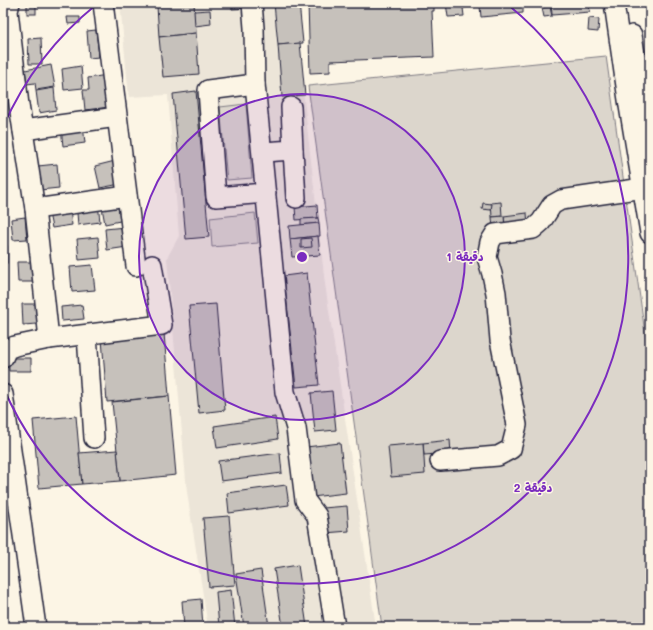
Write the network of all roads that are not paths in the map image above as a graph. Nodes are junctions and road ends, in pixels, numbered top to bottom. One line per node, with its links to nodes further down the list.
1 (10, 3): 9 (street)
2 (103, 3): 8 (street)
3 (252, 3): 6 (street)
4 (614, 3): 13 (street)
5 (627, 3): 10 (street)
6 (255, 84): 12 (street); 14 (street)
7 (291, 107): 11 (street)
8 (117, 117): 9 (street); 15 (street)
9 (23, 130): 17 (street)
10 (650, 148)
11 (293, 150): 12 (street); 16 (street)
12 (262, 152): 14 (street)
13 (643, 188): 18 (street); 24 (street)
14 (266, 193): 26 (street)
15 (127, 196): 17 (street); 19 (street)
16 (296, 198)
17 (35, 209): 20 (street)
18 (650, 233)
19 (87, 334): 20 (street); 23 (street)
20 (49, 339): 21 (street)
21 (3, 358)
22 (3, 394): 25 (street)
23 (94, 438)
24 (440, 461)
25 (36, 627)
26 (335, 627)

